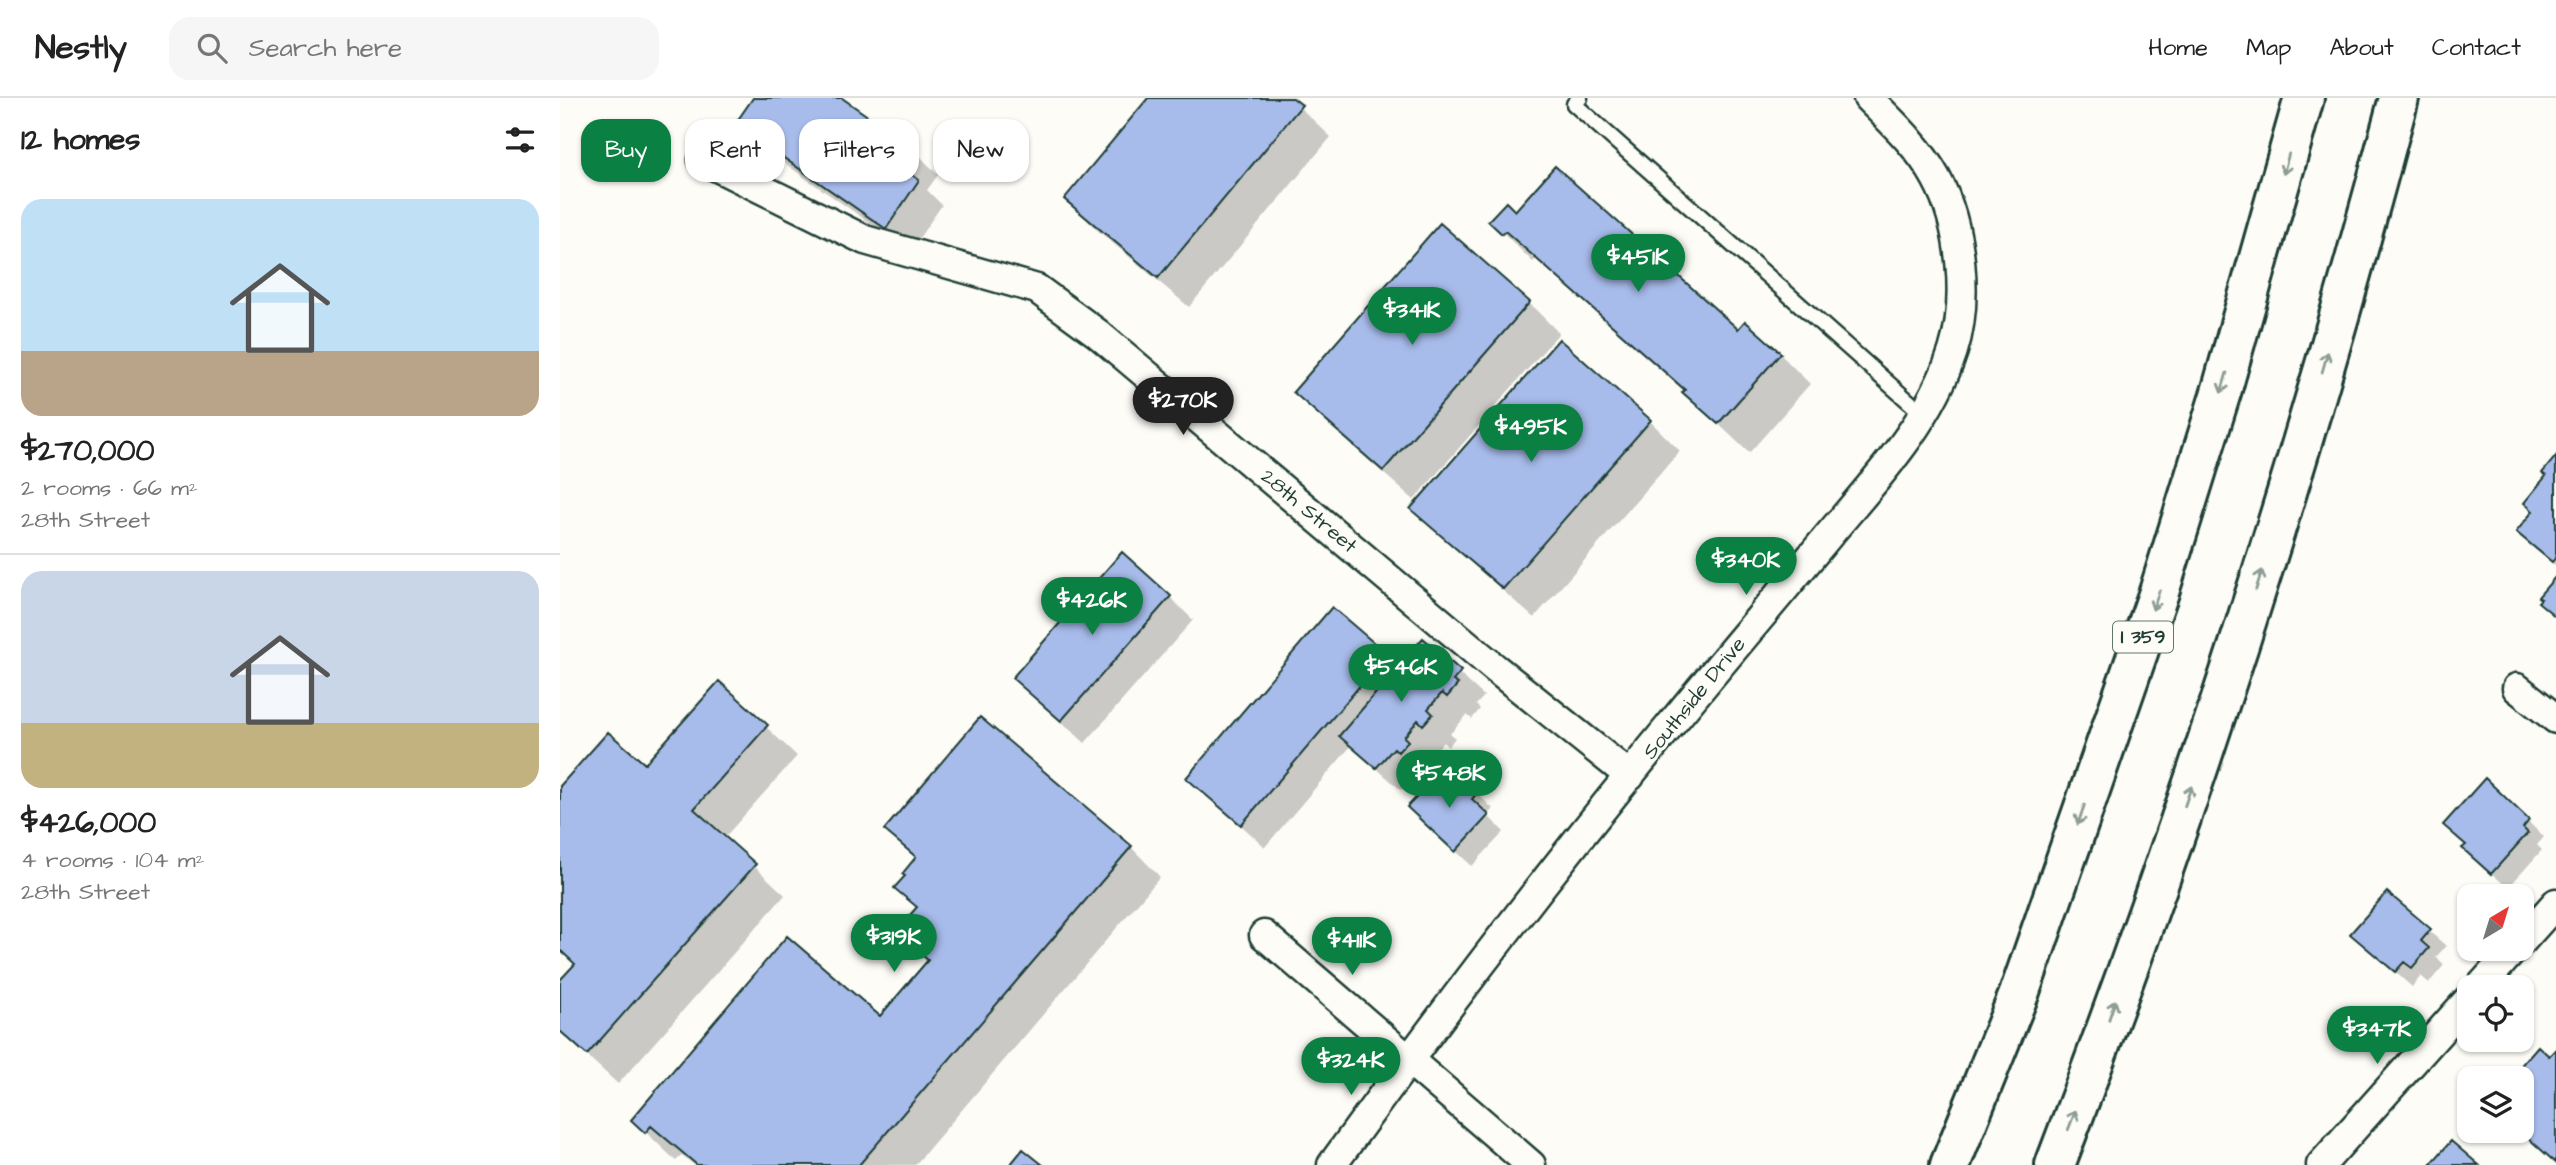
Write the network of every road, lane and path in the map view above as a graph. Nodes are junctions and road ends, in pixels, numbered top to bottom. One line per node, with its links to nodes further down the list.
1 (1580, 98): 6 (lane)
2 (1868, 98): 6 (street, Southside Drive)
3 (2304, 98): 19 (highway, I 359, one-way to 19)
4 (2399, 98): 20 (highway, one-way to 4)
5 (748, 182): 9 (street, 28th Street)
6 (1923, 414): 9 (street, Southside Drive)
7 (2517, 688): 8 (street)
8 (2556, 719)
9 (1630, 776): 16 (street, Southside Drive)
10 (2556, 902): 11 (street)
11 (2534, 927)
12 (1264, 934): 16 (street)
13 (2503, 961): 14 (street)
14 (2491, 975)
15 (2457, 1012): 21 (street)
16 (1409, 1058): 17 (street, Southside Drive); 18 (street)
17 (1332, 1165)
18 (1531, 1165)
19 (1950, 1165)
20 (2055, 1165)
21 (2321, 1165)

